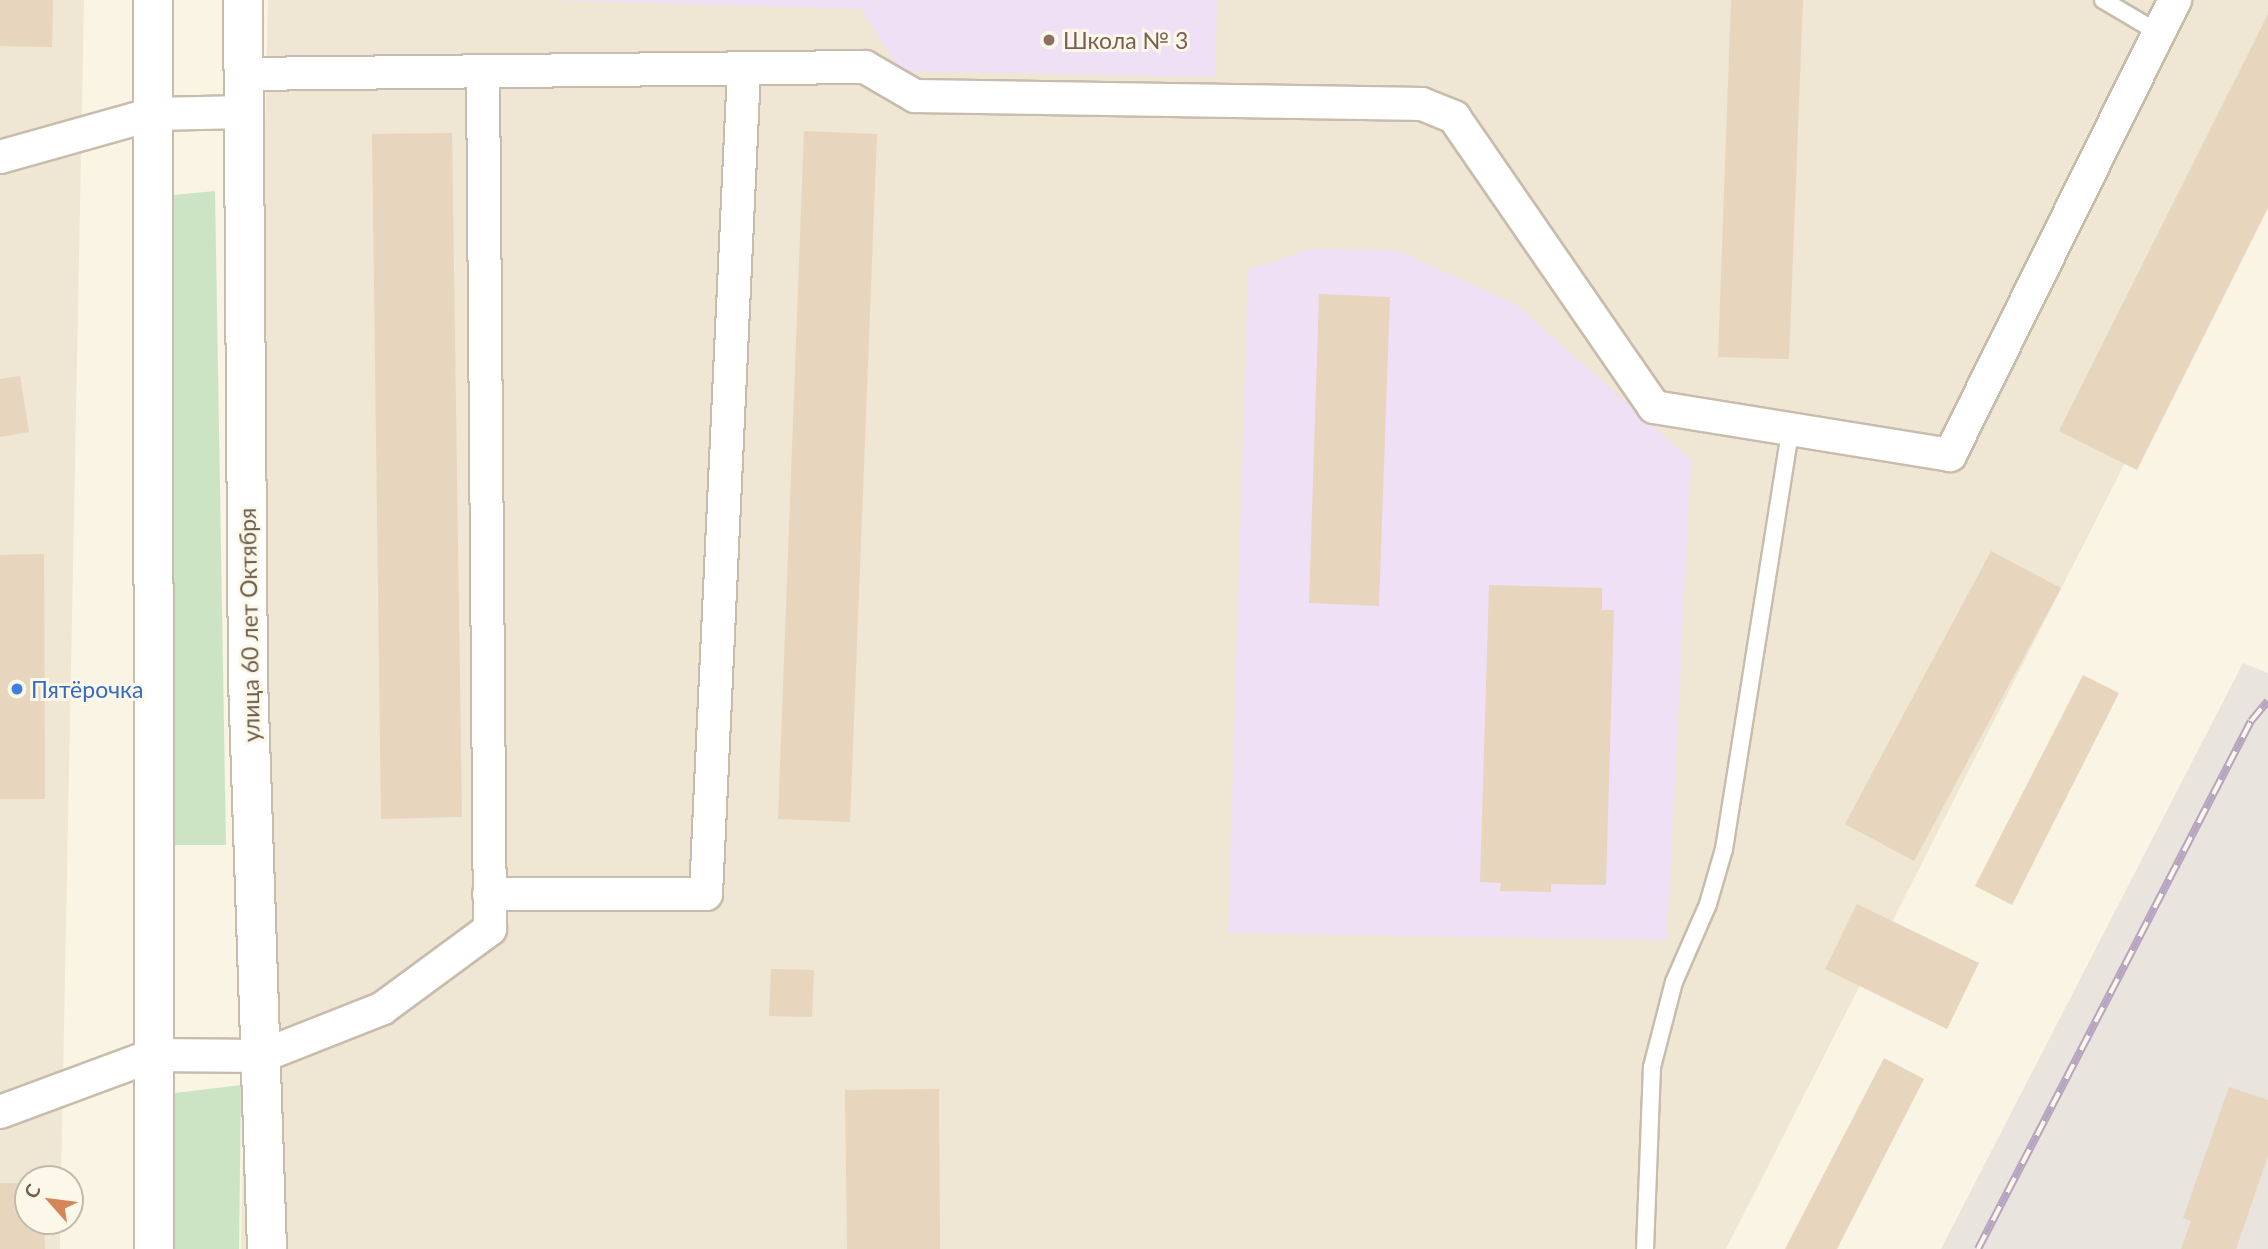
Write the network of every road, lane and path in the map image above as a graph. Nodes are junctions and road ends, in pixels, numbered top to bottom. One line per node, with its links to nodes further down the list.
1 (153, 0): 10 (street)
2 (243, 0): 8 (street, улица 60 лет Октября)
3 (2103, 0): 5 (lane)
4 (2175, 0): 5 (street)
5 (2159, 33): 12 (street)
6 (744, 69): 7 (street); 12 (street); 13 (street)
7 (484, 72): 8 (street); 13 (street)
8 (244, 74): 9 (street, улица 60 лет Октября)
9 (246, 112): 10 (street); 15 (street, улица 60 лет Октября)
10 (153, 114): 11 (street); 14 (street)
11 (0, 157)
12 (1790, 430): 19 (lane)
13 (489, 894): 15 (street)
14 (154, 1055): 15 (street); 16 (street); 17 (street)
15 (262, 1056): 18 (street, улица 60 лет Октября)
16 (0, 1112)
17 (154, 1249)
18 (267, 1249)
19 (1645, 1249)

